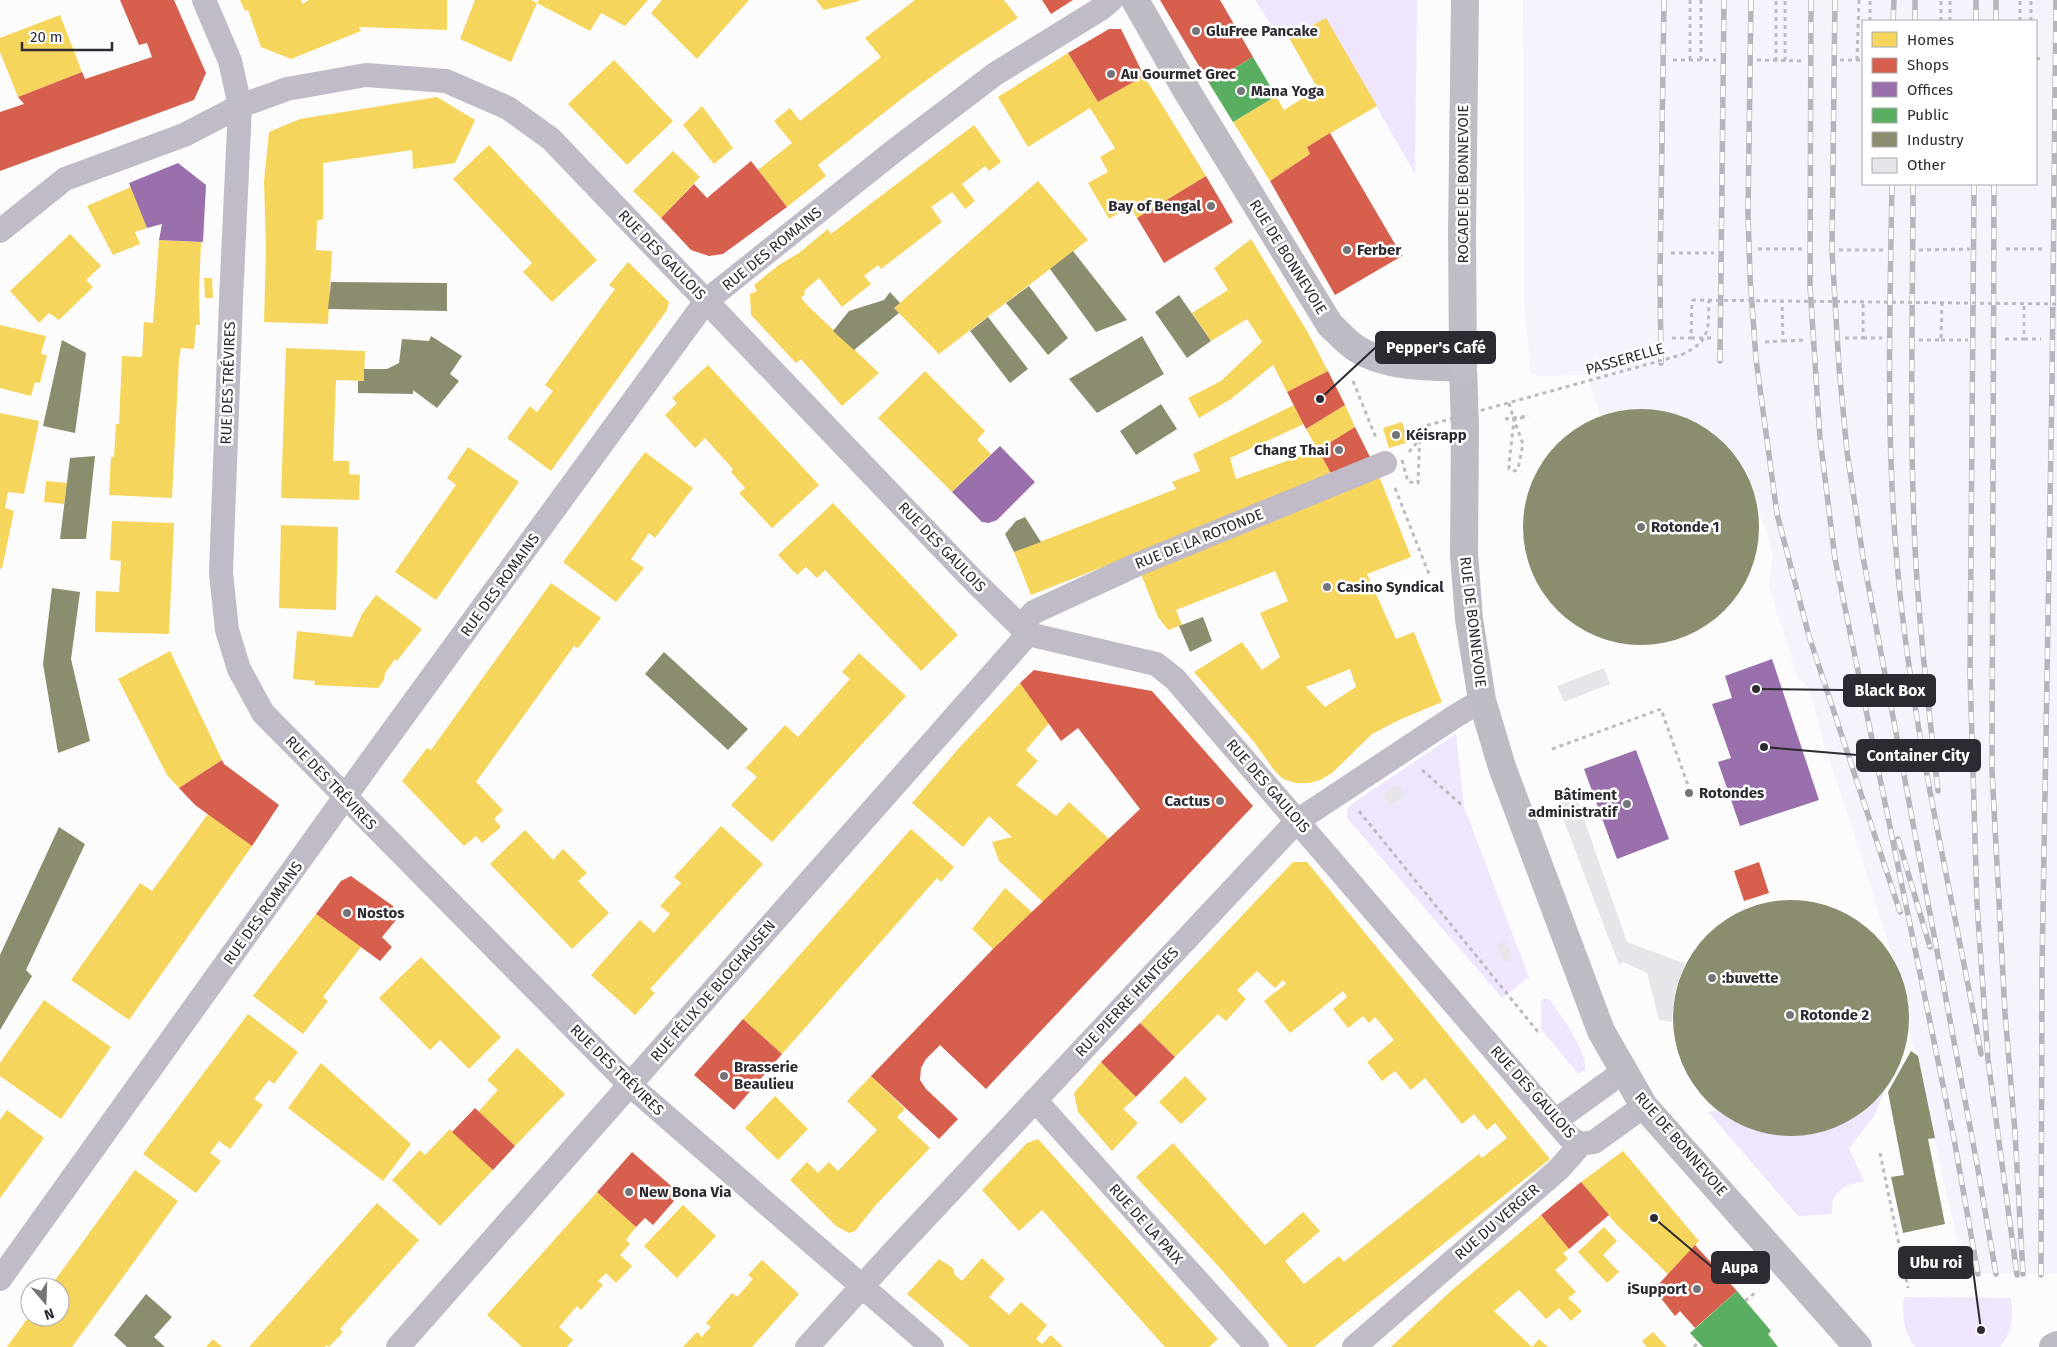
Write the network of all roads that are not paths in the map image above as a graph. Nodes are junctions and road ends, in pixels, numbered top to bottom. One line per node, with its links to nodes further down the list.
1 (204, 0): 5 (street, RUE DES TRÉVIRES)
2 (1111, 0): 7 (street, RUE DES ROMAINS)
3 (1134, 0): 8 (main road, RUE DE BONNEVOIE)
4 (1465, 0): 8 (main road, ROCADE DE BONNEVOIE)
5 (240, 106): 6 (street, RUE DES GAULOIS); 7 (street, RUE DES GAULOIS); 12 (street, RUE DES TRÉVIRES)
6 (0, 231)
7 (706, 301): 10 (street, RUE DES GAULOIS); 12 (street, RUE DES ROMAINS)
8 (1464, 368): 11 (main road, RUE DE BONNEVOIE)
9 (1385, 463): 10 (street, RUE DE LA ROTONDE)
10 (1024, 630): 13 (street, RUE DES GAULOIS); 15 (street, RUE FÉLIX DE BLOCHAUSEN)
11 (1482, 700): 13 (street, RUE PIERRE HENTGES); 14 (main road, RUE DE BONNEVOIE)
12 (346, 798): 15 (street, RUE DES TRÉVIRES); 20 (street, RUE DES ROMAINS)
13 (1297, 821): 16 (street, RUE PIERRE HENTGES); 18 (street, RUE DES GAULOIS)
14 (1623, 1072): 17 (main road, RUE DE BONNEVOIE); 18 (street)
15 (630, 1085): 21 (street, RUE DES TRÉVIRES); 23 (street, RUE FÉLIX DE BLOCHAUSEN)
16 (1035, 1100): 21 (street, RUE PIERRE HENTGES); 26 (street, RUE DE LA PAIX)
17 (1644, 1106): 19 (street, RUE DU VERGER); 28 (main road, RUE DE BONNEVOIE)
18 (1555, 1121): 19 (street, RUE DES GAULOIS)
19 (1581, 1144): 27 (street, RUE DU VERGER)
20 (0, 1279)
21 (861, 1288): 24 (street, RUE PIERRE HENTGES); 25 (street, RUE DES TRÉVIRES)
22 (2057, 1344): 29 (main road)
23 (398, 1347)
24 (807, 1347)
25 (932, 1347)
26 (1257, 1347)
27 (1354, 1347)
28 (1858, 1347)
29 (2053, 1347)

